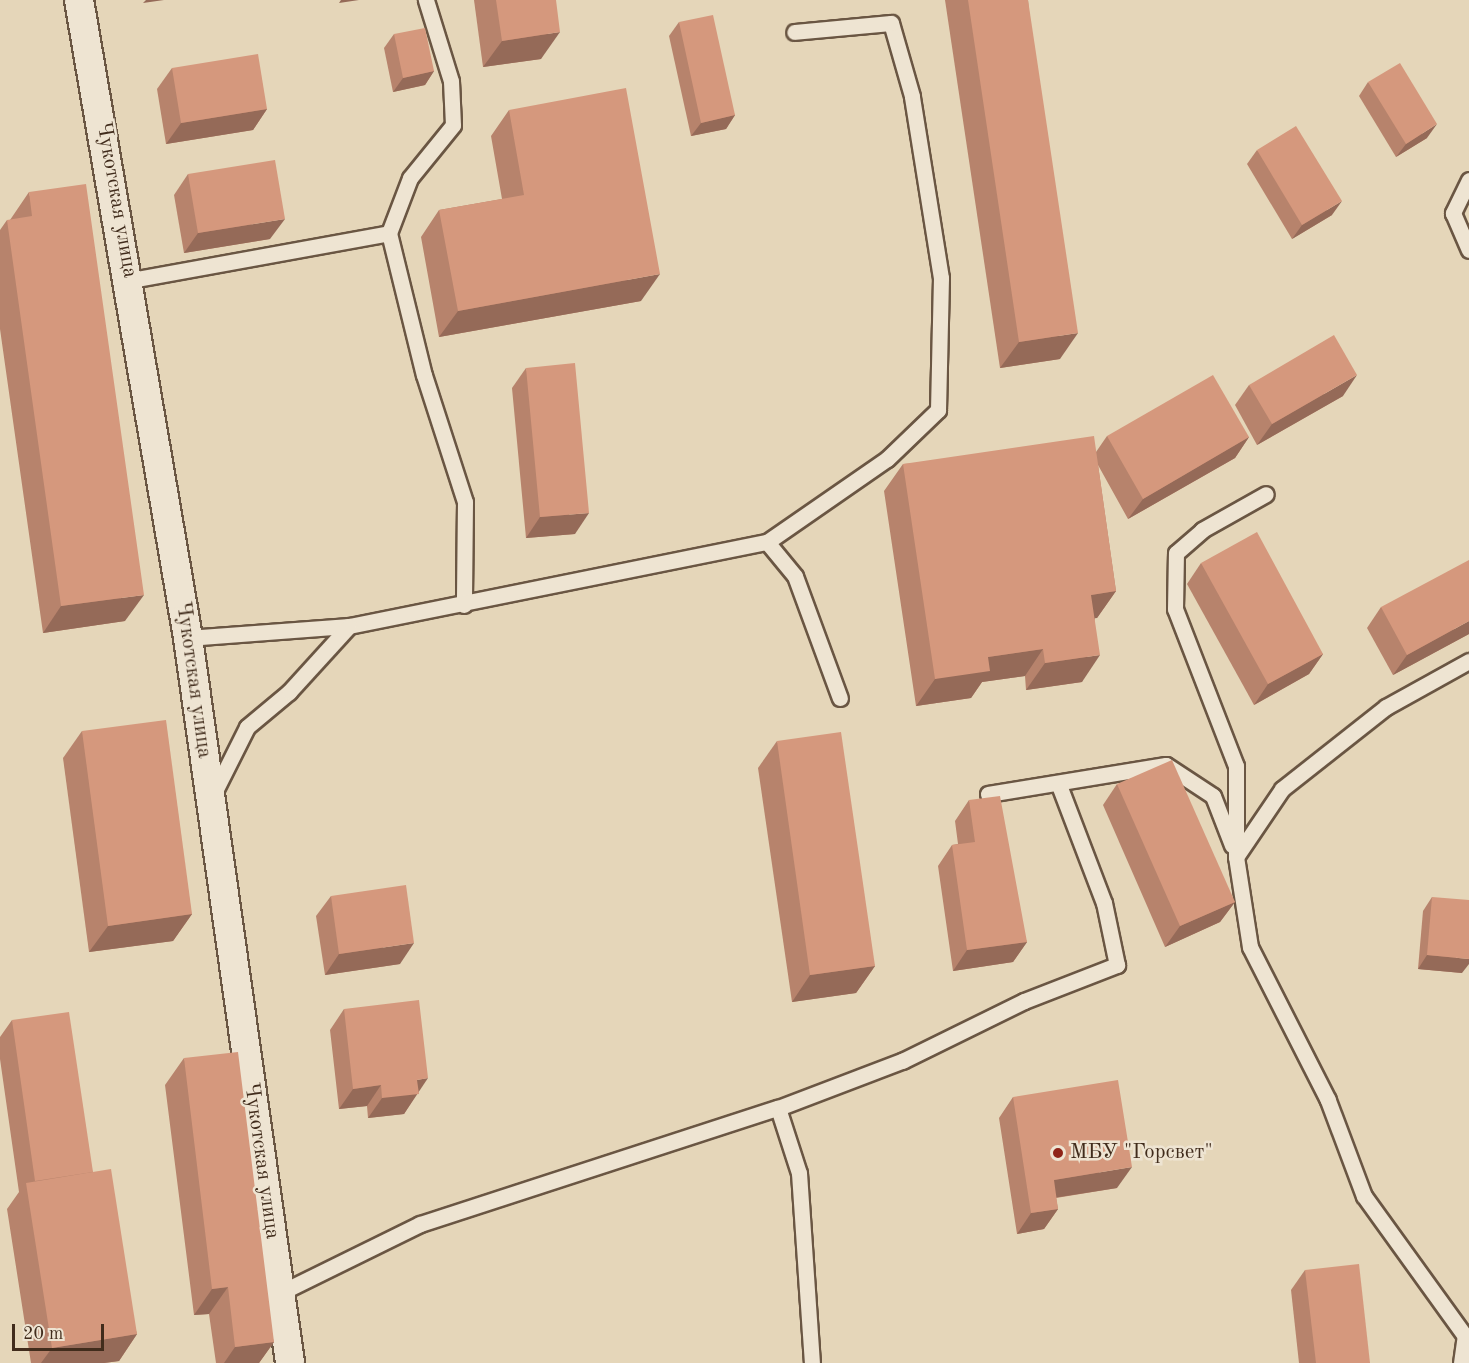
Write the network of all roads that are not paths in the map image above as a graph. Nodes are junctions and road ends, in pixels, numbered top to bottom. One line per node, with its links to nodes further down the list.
1 (79, 0): 7 (street, Чукотская улица)
2 (426, 0): 5 (lane)
3 (794, 32): 9 (lane)
4 (1469, 180): 6 (lane)
5 (389, 233): 7 (lane); 10 (lane)
6 (1469, 250)
7 (130, 280): 12 (street, Чукотская улица)
8 (1266, 494): 18 (lane)
9 (767, 542): 10 (lane); 14 (lane)
10 (464, 605): 11 (lane)
11 (349, 626): 12 (lane); 17 (lane)
12 (188, 638): 17 (street, Чукотская улица)
13 (1469, 661): 18 (lane)
14 (840, 698)
15 (1059, 785): 16 (lane); 18 (lane); 19 (lane)
16 (988, 794)
17 (210, 800): 20 (street, Чукотская улица)
18 (1236, 857): 23 (lane)
19 (778, 1108): 20 (lane); 22 (lane)
20 (280, 1293): 21 (street, Чукотская улица)
21 (290, 1363)
22 (812, 1363)
23 (1461, 1363)

